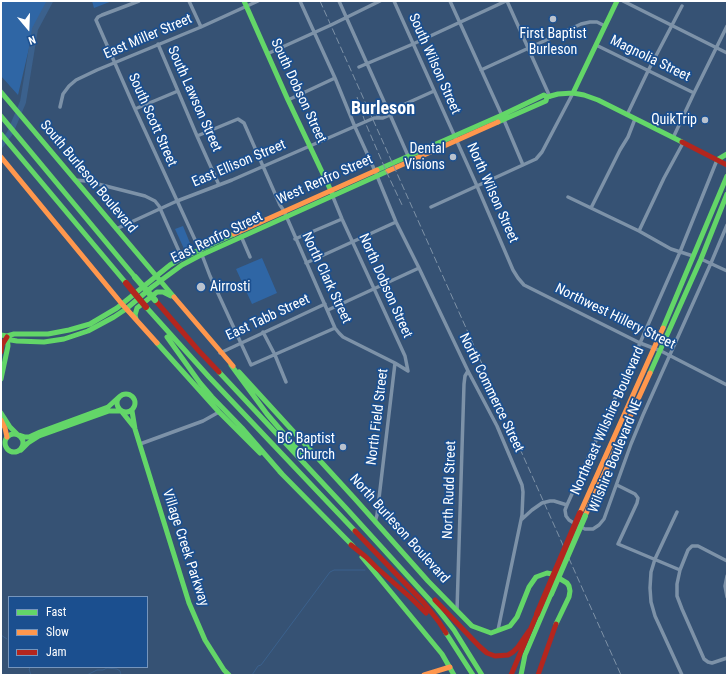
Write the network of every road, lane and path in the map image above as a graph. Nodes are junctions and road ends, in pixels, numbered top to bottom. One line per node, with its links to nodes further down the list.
1 (139, 1): 28 (street, South Scott Street)
2 (189, 1): 19 (street)
3 (258, 1): 12 (street, East Miller Street)
4 (300, 1): 20 (street, North Commerce Street)
5 (339, 1): 14 (street)
6 (380, 1): 14 (street)
7 (394, 1): 22 (street, South Wilson Street)
8 (450, 1): 15 (street)
9 (507, 1): 15 (street); 24 (street)
10 (617, 1): 17 (main road)
11 (623, 1): 16 (street)
12 (246, 4): 19 (street, East Miller Street); 27 (main road, South Dobson Street)
13 (682, 6): 16 (street)
14 (346, 18): 20 (street); 29 (street)
15 (460, 22): 22 (street); 31 (street)
16 (671, 25): 25 (street); 32 (street)
17 (605, 26): 23 (main road); 24 (street)
18 (727, 26): 25 (street)
19 (201, 27): 21 (street, East Miller Street)
20 (314, 33): 27 (street); 33 (street, North Commerce Street)
21 (158, 44): 28 (street, East Miller Street); 34 (street, South Lawson Street)
22 (413, 44): 29 (street); 35 (street, South Wilson Street)
23 (596, 45): 32 (street, Magnolia Street); 36 (main road)
24 (529, 48): 31 (street); 39 (street)
25 (717, 48): 26 (street); 37 (street)
26 (727, 53)
27 (267, 54): 40 (main road, South Dobson Street)
28 (115, 63): 41 (street, East Miller Street); 42 (street, South Scott Street)
29 (367, 63): 30 (street); 43 (street)
30 (359, 67)
31 (481, 70): 47 (street)
32 (648, 71): 37 (street, Magnolia Street); 44 (street)
33 (335, 78): 40 (street); 49 (street, North Commerce Street)
34 (178, 91): 42 (street); 51 (street, South Lawson Street)
35 (434, 91): 43 (street, East Ellison Street); 52 (street, South Wilson Street)
36 (572, 93): 39 (main road, West Renfro Street); 44 (main road); 60 (street)
37 (694, 93): 53 (street)
38 (3, 94): 66 (main road, South Burleson Boulevard)
39 (549, 97): 47 (main road, West Renfro Street)
40 (288, 100): 55 (main road, South Dobson Street)
41 (60, 107)
42 (135, 109): 72 (street, South Scott Street)
43 (390, 111): 46 (street, East Ellison Street); 46 (street, East Ellison Street); 58 (street)
44 (627, 115): 48 (main road)
45 (1, 116): 137 (main road, bridge)
46 (378, 116): 49 (street, East Ellison Street)
47 (503, 117): 52 (main road, West Renfro Street); 60 (street)
48 (635, 119): 53 (main road); 74 (street)
49 (355, 127): 55 (street, East Ellison Street); 64 (street, North Commerce Street)
50 (1, 134): 101 (main road, bridge)
51 (197, 136): 62 (street, North Clark Street); 67 (street, South Lawson Street)
52 (456, 138): 58 (main road, West Renfro Street); 68 (street, North Wilson Street)
53 (673, 138): 54 (main road)
54 (683, 143): 59 (main road); 81 (street)
55 (310, 146): 62 (street, East Ellison Street); 69 (main road, South Dobson Street)
56 (727, 154): 59 (main road)
57 (1, 157): 100 (main road)
58 (410, 159): 63 (main road, West Renfro Street); 64 (main road, West Renfro Street)
59 (716, 160): 61 (main road); 85 (street, Wilshire Boulevard NE)
60 (523, 166): 68 (street)
61 (727, 166)
62 (263, 167): 67 (street, East Ellison Street); 76 (street, North Clark Street)
63 (395, 169): 64 (main road, East Renfro Street)
64 (376, 174): 69 (main road, East Renfro Street); 78 (street, North Commerce Street)
65 (727, 176): 88 (main road, Northeast Wilshire Boulevard)
66 (74, 180): 75 (street); 80 (main road, South Burleson Boulevard)
67 (219, 185): 72 (street, East Ellison Street)
68 (477, 186): 73 (street); 87 (street, North Wilson Street)
69 (332, 194): 76 (main road, East Renfro Street); 77 (street, North Dobson Street)
70 (727, 194): 91 (main road, Northeast Wilshire Boulevard)
71 (568, 197): 74 (street)
72 (177, 201): 75 (street, East Ellison Street); 86 (street, South Scott Street)
73 (431, 207)
74 (591, 208): 81 (street)
75 (160, 209): 80 (street, East Ellison Street); 90 (street)
76 (285, 214): 82 (main road, East Renfro Street); 83 (street, North Clark Street)
77 (342, 219): 83 (street); 84 (street, North Dobson Street)
78 (396, 222): 84 (street); 94 (street, North Commerce Street)
79 (727, 225): 93 (street, Wilshire Boulevard NE)
80 (116, 229): 96 (main road, South Burleson Boulevard)
81 (639, 231): 85 (street)
82 (241, 234): 86 (main road, East Renfro Street); 89 (street)
83 (295, 239): 92 (street, North Clark Street)
84 (352, 242): 92 (street); 97 (street, North Dobson Street)
85 (680, 252): 88 (street); 110 (street, Wilshire Boulevard NE)
86 (201, 253): 90 (main road); 96 (main road, East Renfro Street); 109 (street, South Scott Street)
87 (507, 254): 110 (street, Northwest Hillery Street)
88 (693, 256): 111 (main road, Northeast Wilshire Boulevard)
89 (250, 257)
90 (182, 258): 96 (main road)
91 (701, 259): 93 (street); 112 (main road, Northeast Wilshire Boulevard)
92 (306, 263): 99 (street, North Clark Street)
93 (711, 263): 95 (street); 116 (street, Wilshire Boulevard NE)
94 (419, 268): 97 (street, East Tabb Street); 119 (street, North Commerce Street)
95 (727, 271)
96 (158, 279): 98 (main road, North Burleson Boulevard); 100 (main road)
97 (374, 288): 102 (street, East Tabb Street); 117 (street, North Dobson Street)
98 (173, 297): 103 (main road); 114 (main road, North Burleson Boulevard)
99 (325, 304): 102 (street, North Clark Street); 106 (street, East Tabb Street)
100 (124, 306): 103 (main road); 104 (main road); 108 (main road)
101 (146, 307): 134 (main road); 153 (main road)
102 (328, 310): 105 (street, North Clark Street)
103 (136, 319): 126 (main road)
104 (90, 324): 107 (main road); 108 (main road)
105 (335, 328): 115 (street); 117 (street, North Clark Street)
106 (263, 332): 109 (street, East Tabb Street); 115 (street)
107 (4, 335): 108 (main road); 113 (main road); 120 (main road)
108 (64, 339)
109 (240, 343): 114 (street, East Tabb Street); 115 (street, South Scott Street)
110 (640, 343): 111 (street, Northwest Hillery Street); 136 (street, Wilshire Boulevard NE)
111 (654, 348): 112 (street, Northwest Hillery Street); 139 (main road, Northeast Wilshire Boulevard)
112 (661, 351): 116 (street, Northwest Hillery Street); 139 (main road, Northeast Wilshire Boulevard)
113 (1, 352)
114 (220, 353): 118 (main road, North Burleson Boulevard)
115 (274, 355): 121 (street)
116 (670, 355): 122 (street, Northwest Hillery Street); 135 (street, Wilshire Boulevard NE)
117 (395, 363): 141 (street, North Field Street)
118 (231, 365): 137 (main road); 141 (main road, North Burleson Boulevard)
119 (468, 371): 140 (street, North Commerce Street); 149 (street, North Rudd Street)
120 (1, 379)
121 (286, 382)
122 (727, 385)
123 (119, 397): 124 (main road, Village Creek Parkway); 125 (main road, Village Creek Parkway); 130 (main road)
124 (132, 411): 125 (main road); 129 (main road, Village Creek Parkway)
125 (121, 412): 129 (main road, Village Creek Parkway); 133 (main road)
126 (219, 412): 132 (street); 134 (main road)
127 (1, 413): 130 (main road)
128 (1, 420): 131 (main road)
129 (135, 429): 132 (main road, Village Creek Parkway)
130 (18, 435): 131 (main road); 133 (main road)
131 (7, 437): 133 (main road)
132 (140, 444): 155 (main road, Village Creek Parkway)
133 (20, 450)
134 (282, 474): 142 (main road)
135 (617, 485): 136 (street, Wilshire Boulevard NE); 144 (street)
136 (567, 505): 140 (street)
137 (344, 507): 143 (main road)
138 (677, 512): 144 (street)
139 (582, 515): 151 (main road, Northeast Wilshire Boulevard, bridge); 162 (main road, Northeast Wilshire Boulevard, bridge)
140 (520, 520): 150 (street, North Commerce Street)
141 (376, 522): 149 (main road, North Burleson Boulevard)
142 (351, 545): 153 (main road); 154 (main road)
143 (390, 556): 151 (main road); 160 (main road)
144 (655, 559): 146 (street); 164 (street)
145 (727, 560): 146 (street)
146 (680, 570): 152 (street)
147 (727, 576): 148 (street)
148 (727, 597)
149 (457, 610): 150 (main road, North Burleson Boulevard)
150 (498, 631): 163 (main road)
151 (529, 631): 161 (main road, Northeast Wilshire Boulevard)
152 (727, 658)
153 (464, 659): 159 (main road)
154 (450, 667): 157 (main road); 158 (main road)
155 (224, 672): 156 (main road, Village Creek Parkway)
156 (230, 675)
157 (424, 675)
158 (454, 675)
159 (474, 675)
160 (482, 675)
161 (511, 675)
162 (521, 675)
163 (538, 675)
164 (682, 675)

